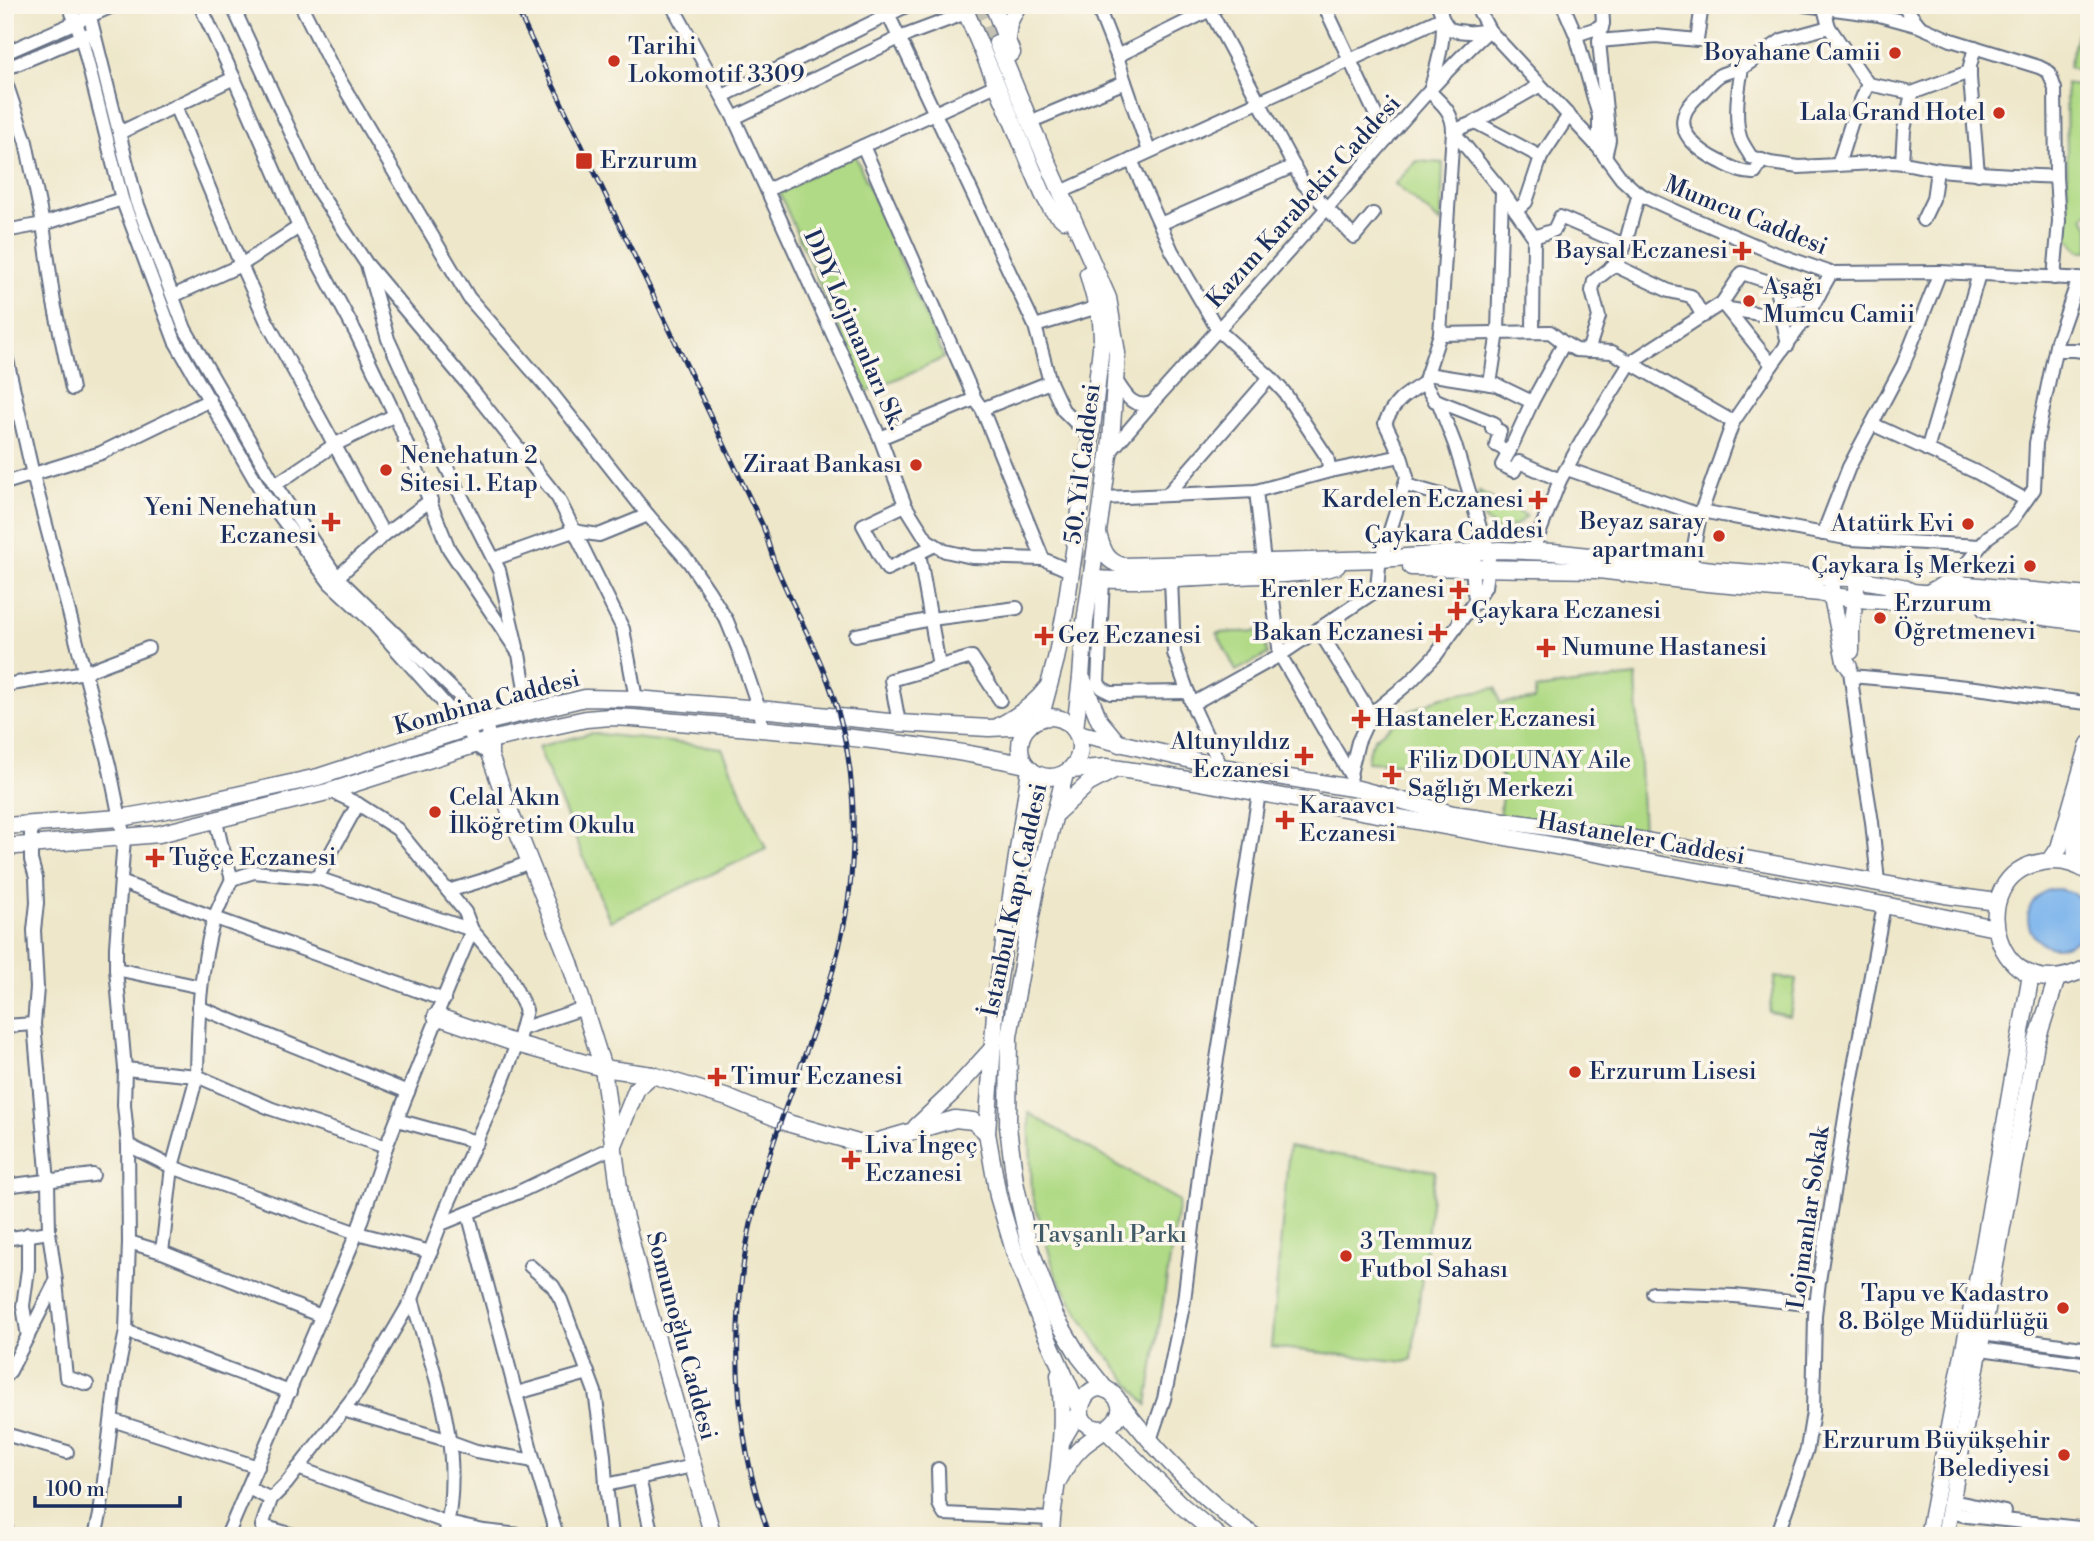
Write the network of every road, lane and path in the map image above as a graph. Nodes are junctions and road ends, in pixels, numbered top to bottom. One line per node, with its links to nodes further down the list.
1 (69, 5): 25 (street)
2 (115, 5): 22 (street)
3 (200, 5): 42 (street)
4 (232, 5): 90 (street)
5 (301, 5): 153 (street)
6 (672, 5): 50 (street, DDY Lojmanları Sk.)
7 (908, 5): 24 (street)
8 (982, 5): 21 (main road)
9 (993, 5): 34 (main road, 50. Yıl Caddesi)
10 (1018, 5): 34 (main road)
11 (1097, 5): 37 (street)
12 (1324, 5): 38 (street)
13 (1476, 5): 29 (street, Mumcu Caddesi)
14 (1563, 5): 31 (street)
15 (1602, 5): 26 (street)
16 (1702, 5): 33 (street)
17 (1804, 5): 20 (street)
18 (1903, 5): 28 (street)
19 (1212, 7): 37 (street); 51 (street)
20 (1824, 8): 27 (street); 28 (street)
21 (965, 9): 32 (street); 46 (main road, 50. Yıl Caddesi)
22 (87, 11): 25 (street); 30 (street)
23 (1440, 12): 29 (street); 38 (street); 48 (street)
24 (888, 14): 32 (street); 50 (street)
25 (76, 23): 30 (street); 36 (street)
26 (1602, 23): 31 (street); 33 (street)
27 (1829, 26): 39 (street); 45 (street)
28 (1919, 26): 35 (street)
29 (1489, 30): 47 (street, Mumcu Caddesi); 48 (street, Kazım Karabekir Caddesi)
30 (87, 34): 40 (street); 59 (street); 78 (street)
31 (1576, 35): 61 (street)
32 (899, 38): 53 (street); 55 (street)
33 (1599, 41): 65 (street)
34 (999, 43): 56 (main road, 50. Yıl Caddesi); 82 (main road, 50. Yıl Caddesi)
35 (1975, 47): 41 (street); 73 (street)
36 (5, 53)
37 (1117, 56): 44 (street)
38 (1348, 61): 51 (street); 60 (street)
39 (1742, 68): 67 (street); 67 (street)
40 (5, 69)
41 (1969, 72): 49 (street); 72 (street)
42 (234, 78): 52 (street); 86 (street)
43 (5, 80): 84 (street)
44 (1125, 82): 56 (street); 63 (street)
45 (1868, 84): 49 (street); 69 (street)
46 (996, 85): 53 (street); 82 (main road, 50. Yıl Caddesi)
47 (1539, 86): 54 (street, Mumcu Caddesi); 57 (street)
48 (1430, 92): 58 (street); 60 (street, Kazım Karabekir Caddesi)
49 (1912, 93): 68 (street)
50 (723, 96): 55 (street, DDY Lojmanları Sk.)
51 (1259, 102): 63 (street); 70 (street)
52 (176, 108): 59 (street); 91 (street)
53 (935, 113): 62 (street); 104 (street)
54 (1569, 115): 61 (street, Mumcu Caddesi); 64 (street)
55 (734, 118): 75 (street, DDY Lojmanları Sk.)
56 (1040, 118): 74 (main road, 50. Yıl Caddesi)
57 (1475, 122): 58 (street); 64 (street)
58 (1453, 131): 76 (street); 108 (street)
59 (119, 134): 99 (street)
60 (1387, 139): 79 (street, Kazım Karabekir Caddesi)
61 (1596, 145): 65 (street, Mumcu Caddesi)
62 (863, 146): 75 (street); 128 (street)
63 (1149, 151): 66 (street)
64 (1541, 157): 80 (street)
65 (1605, 157): 77 (street, Mumcu Caddesi)
66 (1131, 160): 74 (street); 85 (street)
67 (1762, 160): 69 (street)
68 (1902, 162): 69 (street); 71 (street)
69 (1838, 165)
70 (1294, 166): 79 (street); 85 (street)
71 (1937, 170): 72 (street); 83 (street)
72 (1978, 174): 73 (street)
73 (2056, 177): 96 (street)
74 (1068, 189): 82 (main road, 50. Yıl Caddesi)
75 (767, 190): 132 (street, DDY Lojmanları Sk.)
76 (1502, 191): 80 (street); 107 (street)
77 (1639, 193): 89 (street); 93 (street, Mumcu Caddesi)
78 (122, 200): 84 (street); 124 (street)
79 (1328, 208): 81 (street); 105 (street, Kazım Karabekir Caddesi)
80 (1516, 211): 88 (street)
81 (1373, 214)
82 (1068, 216): 102 (main road, 50. Yıl Caddesi); 121 (main road, 50. Yıl Caddesi)
83 (1923, 220)
84 (43, 224): 87 (street); 123 (street)
85 (1160, 224): 105 (street)
86 (299, 227): 91 (street); 129 (street)
87 (5, 231)
88 (1534, 237): 89 (street); 106 (street)
89 (1625, 245): 92 (street)
90 (366, 262): 155 (street); 162 (street)
91 (241, 265): 99 (street); 134 (street)
92 (1614, 265): 103 (street); 114 (street)
93 (1831, 272): 94 (street, Mumcu Caddesi); 98 (street)
94 (1940, 272): 95 (street, Mumcu Caddesi); 131 (street)
95 (1979, 274): 96 (street, Mumcu Caddesi); 135 (street)
96 (2054, 278): 97 (street, Mumcu Caddesi)
97 (2084, 279): 112 (street)
98 (1819, 295): 100 (street); 111 (street)
99 (173, 296): 143 (street)
100 (1780, 303): 101 (street); 101 (street); 111 (street)
101 (1726, 306): 103 (street); 117 (street)
102 (1098, 307): 104 (street); 109 (main road, 50. Yıl Caddesi)
103 (1703, 316): 116 (street)
104 (1035, 327): 120 (street)
105 (1218, 330): 118 (street); 127 (street, Kazım Karabekir Caddesi)
106 (1533, 331): 107 (street); 110 (street)
107 (1498, 332): 108 (street); 122 (street)
108 (1440, 334): 119 (street)
109 (1102, 338): 133 (main road, 50. Yıl Caddesi); 154 (main road)
110 (1564, 343): 114 (street); 126 (street)
111 (1787, 345): 117 (street)
112 (2057, 350): 115 (street); 149 (street)
113 (5, 351): 140 (street)
114 (1588, 351): 116 (street)
115 (2089, 352)
116 (1631, 362): 130 (street); 141 (street)
117 (1772, 365): 130 (street)
118 (1270, 377): 139 (street); 146 (street)
119 (1425, 378): 122 (street); 125 (street); 138 (street)
120 (1050, 382): 128 (street); 133 (street)
121 (1117, 382): 127 (street); 136 (main road, 50. Yıl Caddesi)
122 (1490, 384): 126 (street)
123 (72, 389)
124 (210, 400): 140 (street); 174 (street)
125 (1438, 401): 137 (street); 150 (street)
126 (1532, 402): 137 (street)
127 (1152, 403): 136 (street, Kazım Karabekir Caddesi)
128 (978, 404): 132 (street); 163 (street)
129 (395, 415): 134 (street); 148 (street)
130 (1733, 422): 152 (street)
131 (1872, 424): 135 (street); 156 (street)
132 (880, 438): 151 (street, DDY Lojmanları Sk.)
133 (1091, 438): 169 (main road, 50. Yıl Caddesi)
134 (334, 445): 143 (street); 157 (street)
135 (1927, 450): 149 (street)
136 (1110, 452): 147 (main road, 50. Yıl Caddesi)
137 (1508, 452): 141 (street)
138 (1401, 456): 139 (street); 144 (street)
139 (1330, 471): 145 (street)
140 (33, 475): 142 (street); 188 (street)
141 (1564, 475): 152 (street); 160 (street)
142 (5, 482)
143 (275, 485): 174 (street)
144 (1406, 485): 150 (street); 165 (street)
145 (1256, 491): 146 (street); 168 (street)
146 (1167, 495): 147 (street)
147 (1104, 498): 154 (main road, 50. Yıl Caddesi)
148 (431, 500): 157 (street); 185 (street)
149 (2026, 500): 159 (street)
150 (1473, 501): 164 (street)
151 (905, 505): 158 (street, DDY Lojmanları Sk.); 161 (street)
152 (1700, 513): 156 (street); 167 (street)
153 (648, 515): 155 (street); 197 (street)
154 (1094, 530): 168 (main road, Çaykara Caddesi); 170 (main road, 50. Yıl Caddesi)
155 (573, 531): 162 (street); 194 (street)
156 (1823, 534): 159 (street)
157 (384, 535): 174 (street)
158 (935, 545): 161 (street); 163 (street)
159 (1980, 547): 175 (street)
160 (1532, 552): 164 (main road, Çaykara Caddesi); 167 (main road, Çaykara Caddesi)
161 (919, 553): 181 (street)
162 (494, 559): 185 (street)
163 (1043, 559): 169 (street)
164 (1482, 559): 165 (main road, Çaykara Caddesi); 177 (main road, Çaykara Caddesi); 199 (street)
165 (1380, 563): 166 (main road, Çaykara Caddesi); 168 (main road, Çaykara Caddesi); 182 (street)
166 (1337, 566): 168 (main road); 170 (main road, Çaykara Caddesi)
167 (1690, 567): 171 (main road, Çaykara Caddesi)
168 (1267, 568): 172 (main road); 186 (street)
169 (1070, 571): 192 (main road, 50. Yıl Caddesi)
170 (1103, 577): 172 (main road); 190 (main road, 50. Yıl Caddesi); 193 (street)
171 (1832, 577): 173 (main road, Çaykara Caddesi); 177 (main road)
172 (1171, 579): 193 (street)
173 (1857, 579): 176 (main road, Çaykara Caddesi); 178 (main road)
174 (333, 580): 200 (street); 204 (street)
175 (1947, 583): 176 (main road); 180 (main road)
176 (1919, 593): 178 (main road, Çaykara Caddesi); 180 (main road, Çaykara Caddesi)
177 (1832, 597): 178 (main road, Çaykara Caddesi); 189 (main road)
178 (1856, 598): 189 (main road)
179 (1017, 608): 181 (street)
180 (2088, 609)
181 (931, 619): 183 (street); 187 (street)
182 (1318, 629): 186 (street); 199 (street)
183 (856, 635)
184 (148, 648): 188 (street)
185 (519, 654): 198 (street)
186 (1280, 655): 193 (street); 215 (street)
187 (939, 666): 195 (street); 202 (street)
188 (85, 672): 191 (street); 220 (street)
189 (1850, 672): 196 (street); 233 (street)
190 (1081, 677): 206 (main road, 50. Yıl Caddesi); 207 (main road)
191 (5, 685)
192 (1049, 687): 201 (main road, 50. Yıl Caddesi); 203 (main road)
193 (1190, 698): 212 (street)
194 (636, 699): 197 (main road, Kombina Caddesi); 198 (main road, Kombina Caddesi)
195 (1000, 699)
196 (2089, 703)
197 (760, 709): 202 (main road, Kombina Caddesi); 205 (street)
198 (529, 711): 200 (main road, Kombina Caddesi)
199 (1371, 714): 215 (street)
200 (486, 722): 204 (main road, Kombina Caddesi); 209 (street)
201 (1035, 722): 203 (main road, Kombina Caddesi); 206 (main road); 211 (main road)
202 (899, 723): 203 (main road, Kombina Caddesi)
203 (995, 728)
204 (467, 729): 209 (street); 220 (main road, Kombina Caddesi)
205 (762, 729): 209 (main road, Kombina Caddesi); 211 (main road, Kombina Caddesi)
206 (1076, 731): 207 (main road, Hastaneler Caddesi); 214 (main road)
207 (1119, 744): 212 (main road, Hastaneler Caddesi)
208 (2089, 744): 227 (main road)
209 (485, 747): 216 (main road, Kombina Caddesi); 228 (main road, Somunoğlu Caddesi)
210 (2089, 759): 229 (main road)
211 (1028, 767): 214 (main road); 252 (main road)
212 (1221, 767): 215 (main road, Hastaneler Caddesi)
213 (1116, 768): 214 (main road, Hastaneler Caddesi); 217 (main road, Hastaneler Caddesi); 219 (main road)
214 (1068, 772): 219 (main road, İstanbul Kapı Caddesi)
215 (1354, 781): 233 (main road, Hastaneler Caddesi)
216 (331, 791): 218 (street); 221 (main road, Kombina Caddesi)
217 (1259, 793): 236 (main road, Hastaneler Caddesi); 302 (street)
218 (358, 804): 230 (street); 234 (street)
219 (1055, 814): 293 (main road, İstanbul Kapı Caddesi)
220 (120, 818): 222 (main road, Kombina Caddesi); 224 (street)
221 (216, 821): 224 (main road, Kombina Caddesi); 231 (street)
222 (31, 825): 223 (main road, Kombina Caddesi); 225 (street)
223 (5, 826)
224 (124, 838): 225 (main road, Kombina Caddesi); 232 (street)
225 (32, 844): 226 (main road, Kombina Caddesi); 249 (street)
226 (5, 847)
227 (2052, 860): 229 (main road); 235 (main road)
228 (530, 862): 234 (street); 247 (main road, Somunoğlu Caddesi)
229 (2087, 871)
230 (317, 878): 231 (street); 239 (street)
231 (232, 879): 237 (street)
232 (121, 882): 237 (street); 241 (street)
233 (1878, 882): 235 (main road, Hastaneler Caddesi)
234 (448, 891): 239 (street)
235 (1997, 902): 238 (main road)
236 (1884, 905): 238 (main road, Hastaneler Caddesi); 282 (street, Lojmanlar Sokak)
237 (215, 918): 244 (street); 245 (street)
238 (1995, 928): 242 (main road)
239 (472, 930): 245 (street); 251 (street)
240 (2089, 967): 243 (main road)
241 (116, 969): 244 (street); 254 (street)
242 (2031, 974): 243 (main road); 286 (main road)
243 (2057, 978): 286 (main road)
244 (201, 987): 246 (street)
245 (444, 1000): 248 (street)
246 (198, 1007): 256 (street); 257 (street)
247 (584, 1008): 251 (street); 253 (main road, Somunoğlu Caddesi)
248 (436, 1016): 251 (main road); 257 (street)
249 (34, 1024): 250 (street); 267 (street)
250 (5, 1026)
251 (519, 1036): 253 (main road); 261 (street)
252 (991, 1050): 259 (main road); 260 (main road)
253 (603, 1068): 255 (main road); 264 (main road, Somunoğlu Caddesi)
254 (125, 1069): 256 (street); 262 (street)
255 (652, 1075): 259 (main road); 264 (main road)
256 (197, 1076): 263 (street); 265 (street)
257 (408, 1092): 258 (street)
258 (397, 1120): 261 (street); 263 (street)
259 (909, 1133): 260 (main road)
260 (987, 1133): 288 (main road)
261 (477, 1142): 270 (street)
262 (128, 1145): 265 (street); 275 (street)
263 (386, 1147): 272 (street)
264 (613, 1147): 269 (street); 307 (main road, Somunoğlu Caddesi)
265 (172, 1167): 272 (street); 276 (street)
266 (93, 1175): 267 (street)
267 (48, 1182): 268 (street); 271 (street)
268 (5, 1186)
269 (467, 1213): 270 (street); 295 (street)
270 (441, 1224): 277 (street)
271 (49, 1232): 273 (street); 279 (street)
272 (356, 1233): 277 (street); 283 (street)
273 (28, 1234): 274 (street); 285 (street)
274 (5, 1239)
275 (129, 1242): 276 (street); 284 (street)
276 (162, 1252): 283 (street)
277 (432, 1252): 281 (street)
278 (530, 1266): 290 (street)
279 (55, 1281): 285 (street); 292 (street)
280 (1653, 1293): 282 (street)
281 (412, 1299): 297 (street); 303 (street)
282 (1816, 1305): 332 (street, Lojmanlar Sokak)
283 (321, 1316): 294 (street)
284 (126, 1331): 294 (street); 299 (street)
285 (28, 1337): 291 (street)
286 (1974, 1340): 287 (street); 289 (street); 316 (main road); 333 (main road)
287 (2089, 1349)
288 (1057, 1360): 298 (main road); 304 (main road)
289 (2089, 1364)
290 (588, 1373): 295 (street); 313 (street)
291 (5, 1376)
292 (87, 1384)
293 (1106, 1390): 296 (main road); 298 (main road)
294 (290, 1392): 308 (street)
295 (517, 1394): 306 (street)
296 (1119, 1402): 300 (main road); 302 (main road)
297 (343, 1410): 303 (street); 309 (street)
298 (1080, 1410): 300 (main road); 304 (main road)
299 (112, 1420): 308 (street); 322 (street)
300 (1105, 1429): 312 (main road); 330 (main road)
301 (5, 1434): 305 (street)
302 (1150, 1440): 331 (main road)
303 (450, 1441): 306 (street); 320 (street)
304 (1061, 1442): 312 (main road)
305 (66, 1452)
306 (534, 1461): 325 (street)
307 (693, 1466): 311 (street); 328 (main road, Somunoğlu Caddesi)
308 (258, 1467): 314 (street)
309 (298, 1468): 315 (street); 320 (street)
310 (938, 1469): 317 (street)
311 (639, 1478): 313 (street); 327 (street)
312 (1057, 1483): 317 (main road)
313 (606, 1485): 326 (street)
314 (248, 1488): 315 (street); 323 (street)
315 (271, 1499): 324 (street)
316 (1950, 1507): 319 (street); 334 (main road)
317 (1051, 1519): 329 (main road)
318 (5, 1521): 321 (street)
319 (2089, 1527)
320 (447, 1530): 325 (street)
321 (7, 1536)
322 (95, 1536)
323 (227, 1536)
324 (298, 1536)
325 (556, 1536)
326 (612, 1536)
327 (652, 1536)
328 (713, 1536)
329 (1051, 1536)
330 (1218, 1536)
331 (1254, 1536)
332 (1777, 1536)
333 (1928, 1536)
334 (1945, 1536)

